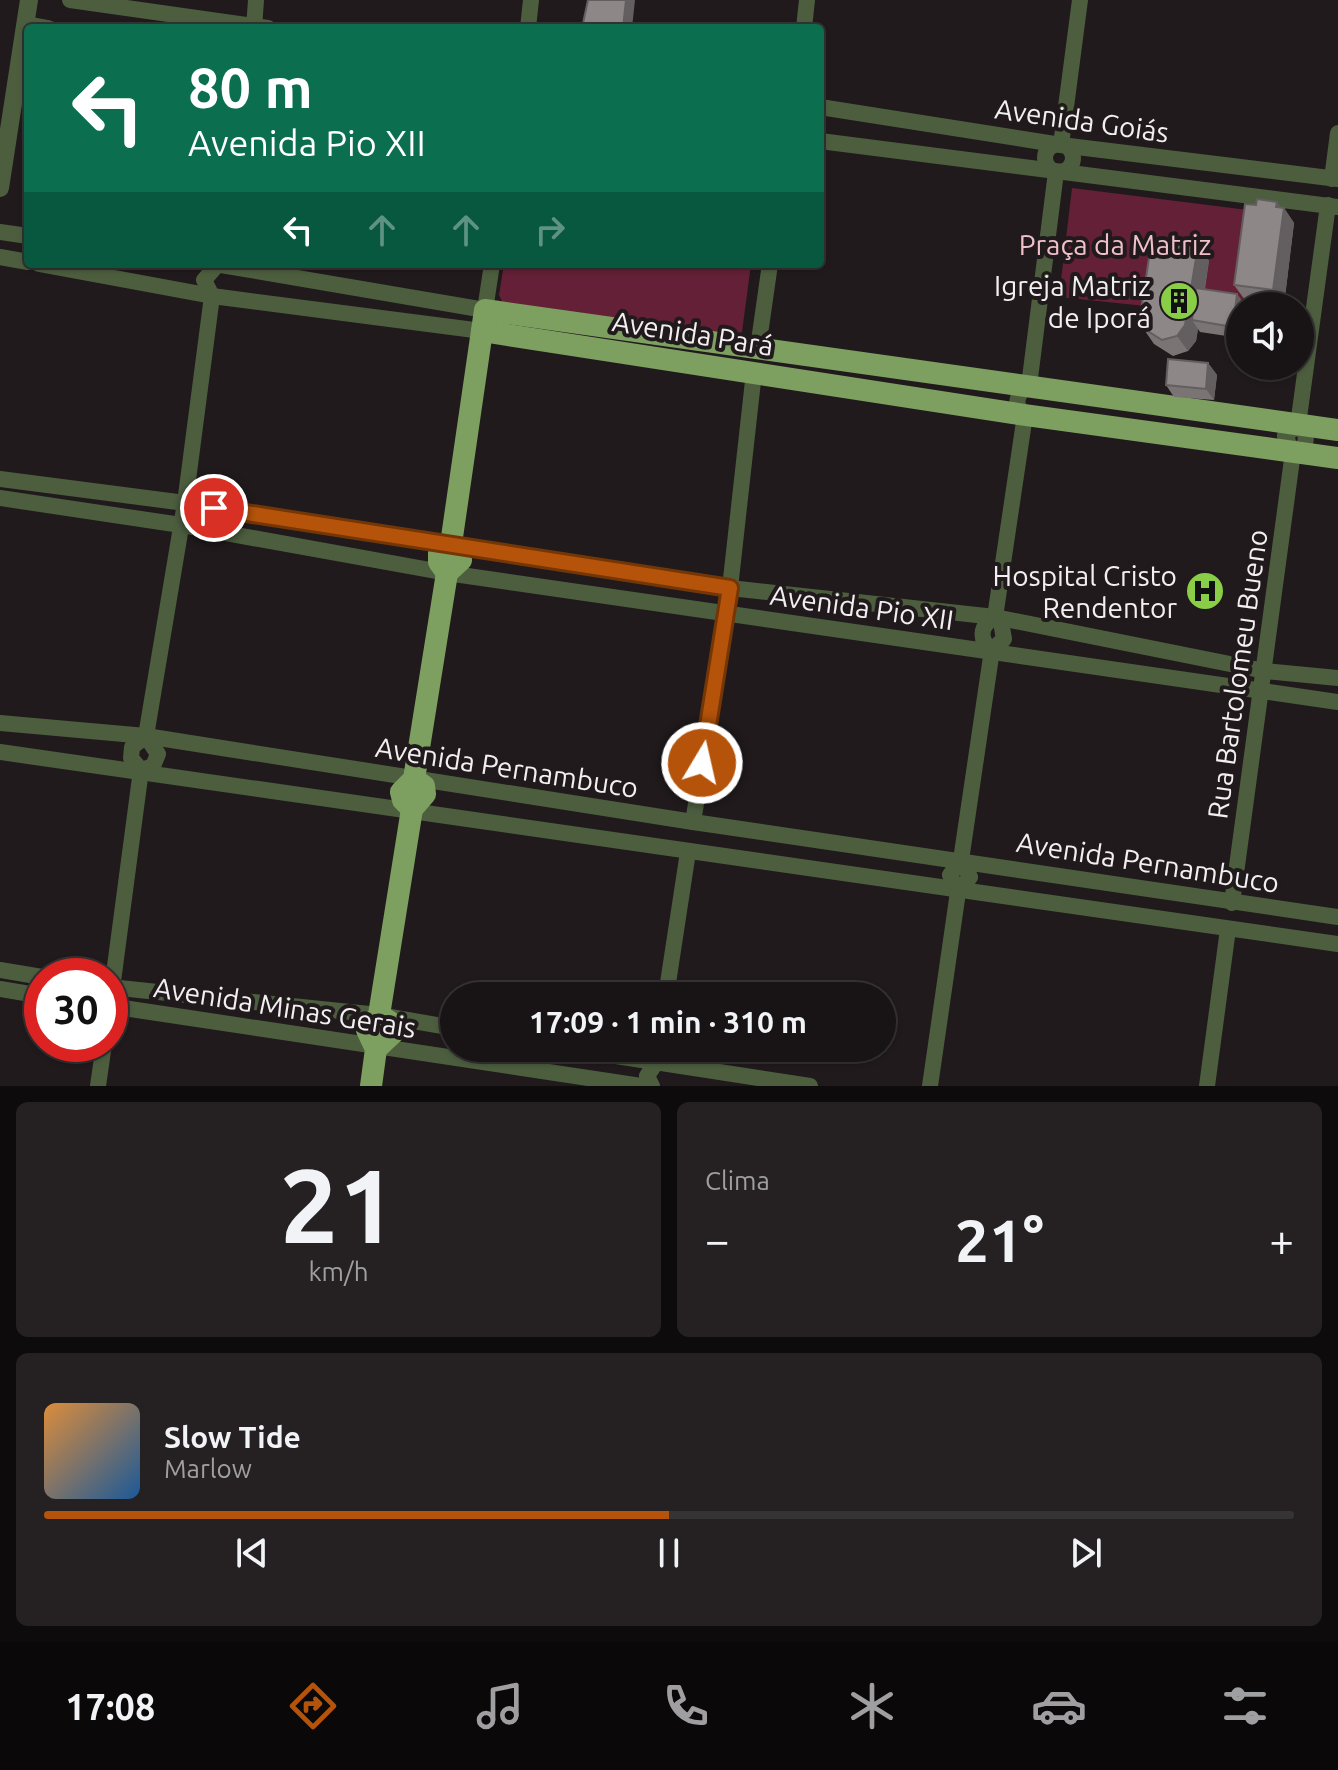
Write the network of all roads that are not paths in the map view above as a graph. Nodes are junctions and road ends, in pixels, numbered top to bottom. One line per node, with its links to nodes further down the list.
1 (29, 0): 7 (street)
2 (70, 0): 8 (street)
3 (256, 0): 9 (street)
4 (531, 0): 10 (street)
5 (807, 0): 11 (street)
6 (1080, 0): 16 (street)
7 (26, 24)
8 (235, 24)
9 (256, 24)
10 (528, 24)
11 (804, 24)
12 (24, 37): 19 (street)
13 (824, 108): 16 (street, Avenida Goiás)
14 (1338, 133): 18 (street, Rua Bartolomeu Bueno)
15 (824, 142): 17 (street)
16 (1061, 145): 17 (street); 18 (street, Avenida Goiás)
17 (1056, 172): 20 (street); 34 (street)
18 (1336, 180): 20 (street, Rua Bartolomeu Bueno)
19 (0, 188)
20 (1335, 205): 36 (street, Rua Bartolomeu Bueno)
21 (0, 232): 22 (street)
22 (24, 235)
23 (0, 257): 24 (street)
24 (24, 261)
25 (61, 268): 30 (street, Avenida Pará)
26 (219, 268): 30 (street)
27 (236, 268): 31 (street, Avenida Pará)
28 (491, 268): 31 (street)
29 (769, 268): 32 (street)
30 (212, 296): 31 (street, Avenida Pará); 42 (street)
31 (483, 321): 32 (main road, Avenida Pará); 33 (main road, Avenida Pará); 44 (main road)
32 (758, 348): 33 (street); 34 (main road, Avenida Pará)
33 (754, 372): 35 (main road, Avenida Pará); 46 (street)
34 (1029, 386): 35 (street); 36 (main road, Avenida Pará)
35 (1025, 415): 38 (main road, Avenida Pará); 48 (street)
36 (1298, 425): 37 (main road, Avenida Pará); 38 (street, Rua Bartolomeu Bueno)
37 (1338, 430)
38 (1293, 452): 39 (main road, Avenida Pará); 50 (street, Rua Bartolomeu Bueno)
39 (1338, 458)
40 (0, 479): 42 (street, Avenida Pio XII)
41 (0, 498): 43 (street, Avenida Pio XII)
42 (185, 503): 43 (street); 44 (street, Avenida Pio XII)
43 (181, 525): 45 (street, Avenida Pio XII); 55 (street)
44 (451, 544): 45 (main road); 46 (street, Avenida Pio XII)
45 (447, 573): 47 (street, Avenida Pio XII); 58 (main road)
46 (730, 588): 47 (street); 48 (street, Avenida Pio XII)
47 (727, 615): 49 (street, Avenida Pio XII); 60 (street)
48 (995, 617): 49 (street); 50 (street, Avenida Pio XII)
49 (992, 650): 52 (street, Avenida Pio XII); 62 (street)
50 (1265, 671): 51 (street, Avenida Pio XII); 52 (street, Rua Bartolomeu Bueno)
51 (1338, 678)
52 (1260, 692): 53 (street, Avenida Pio XII); 64 (street, Rua Bartolomeu Bueno)
53 (1338, 702)
54 (0, 723): 55 (street, Avenida Pernambuco)
55 (146, 736): 57 (street); 58 (street, Avenida Pernambuco)
56 (0, 752): 57 (street, Avenida Pernambuco)
57 (141, 770): 59 (street, Avenida Pernambuco); 68 (street)
58 (414, 779): 59 (main road); 60 (street, Avenida Pernambuco)
59 (412, 809): 61 (street, Avenida Pernambuco); 76 (main road)
60 (693, 822): 61 (street); 62 (street, Avenida Pernambuco)
61 (688, 852): 63 (street, Avenida Pernambuco); 71 (street)
62 (961, 860): 63 (street); 64 (street, Avenida Pernambuco)
63 (958, 892): 66 (street, Avenida Pernambuco); 87 (street)
64 (1232, 903): 65 (street, Avenida Pernambuco); 66 (street, Rua Bartolomeu Bueno)
65 (1338, 917)
66 (1228, 929): 67 (street, Avenida Pernambuco); 88 (street, Rua Bartolomeu Bueno)
67 (1338, 944)
68 (116, 958)
69 (0, 970): 70 (street)
70 (24, 974)
71 (668, 982)
72 (0, 989): 73 (street)
73 (24, 993)
74 (128, 997): 76 (street, Avenida Minas Gerais)
75 (128, 999): 78 (street, Avenida Minas Gerais)
76 (379, 1015): 77 (street, Avenida Minas Gerais); 78 (main road)
77 (440, 1026)
78 (376, 1049): 83 (main road); 84 (street, Avenida Minas Gerais)
79 (101, 1062): 82 (street)
80 (653, 1062): 85 (street)
81 (687, 1062): 86 (street)
82 (98, 1086)
83 (371, 1086)
84 (641, 1086)
85 (654, 1086)
86 (810, 1086)
87 (930, 1086)
88 (1207, 1086)

